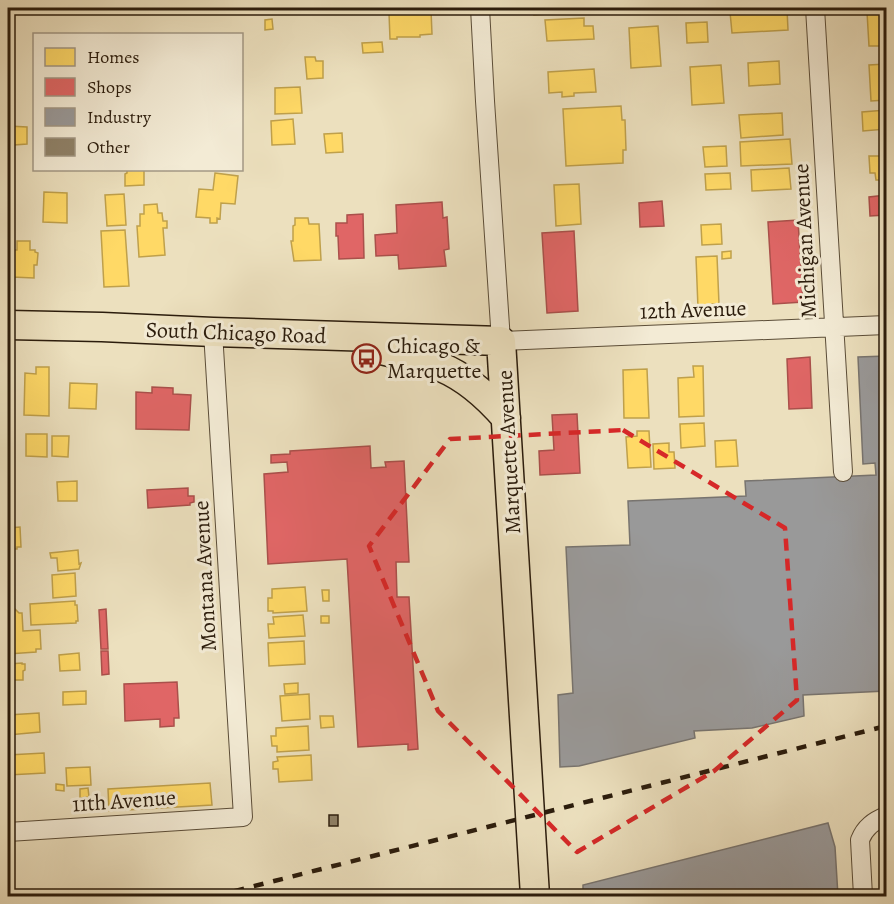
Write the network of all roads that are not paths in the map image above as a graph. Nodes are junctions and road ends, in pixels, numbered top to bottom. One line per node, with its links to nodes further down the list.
1 (480, 8): 8 (street, Marquette Avenue)
2 (815, 8): 5 (street, Michigan Avenue)
3 (886, 325): 5 (street, 12th Avenue)
4 (8, 326): 6 (main road, South Chicago Road)
5 (833, 328): 8 (street, 12th Avenue); 10 (street, Michigan Avenue)
6 (213, 332): 7 (main road, South Chicago Road); 12 (street, Montana Avenue)
7 (335, 336): 8 (main road, South Chicago Road); 9 (main road)
8 (501, 341): 9 (main road, Marquette Avenue)
9 (506, 418): 14 (main road, Marquette Avenue)
10 (843, 472)
11 (886, 816): 15 (street)
12 (243, 817): 13 (street, 11th Avenue)
13 (8, 832)
14 (535, 897)
15 (863, 897)

